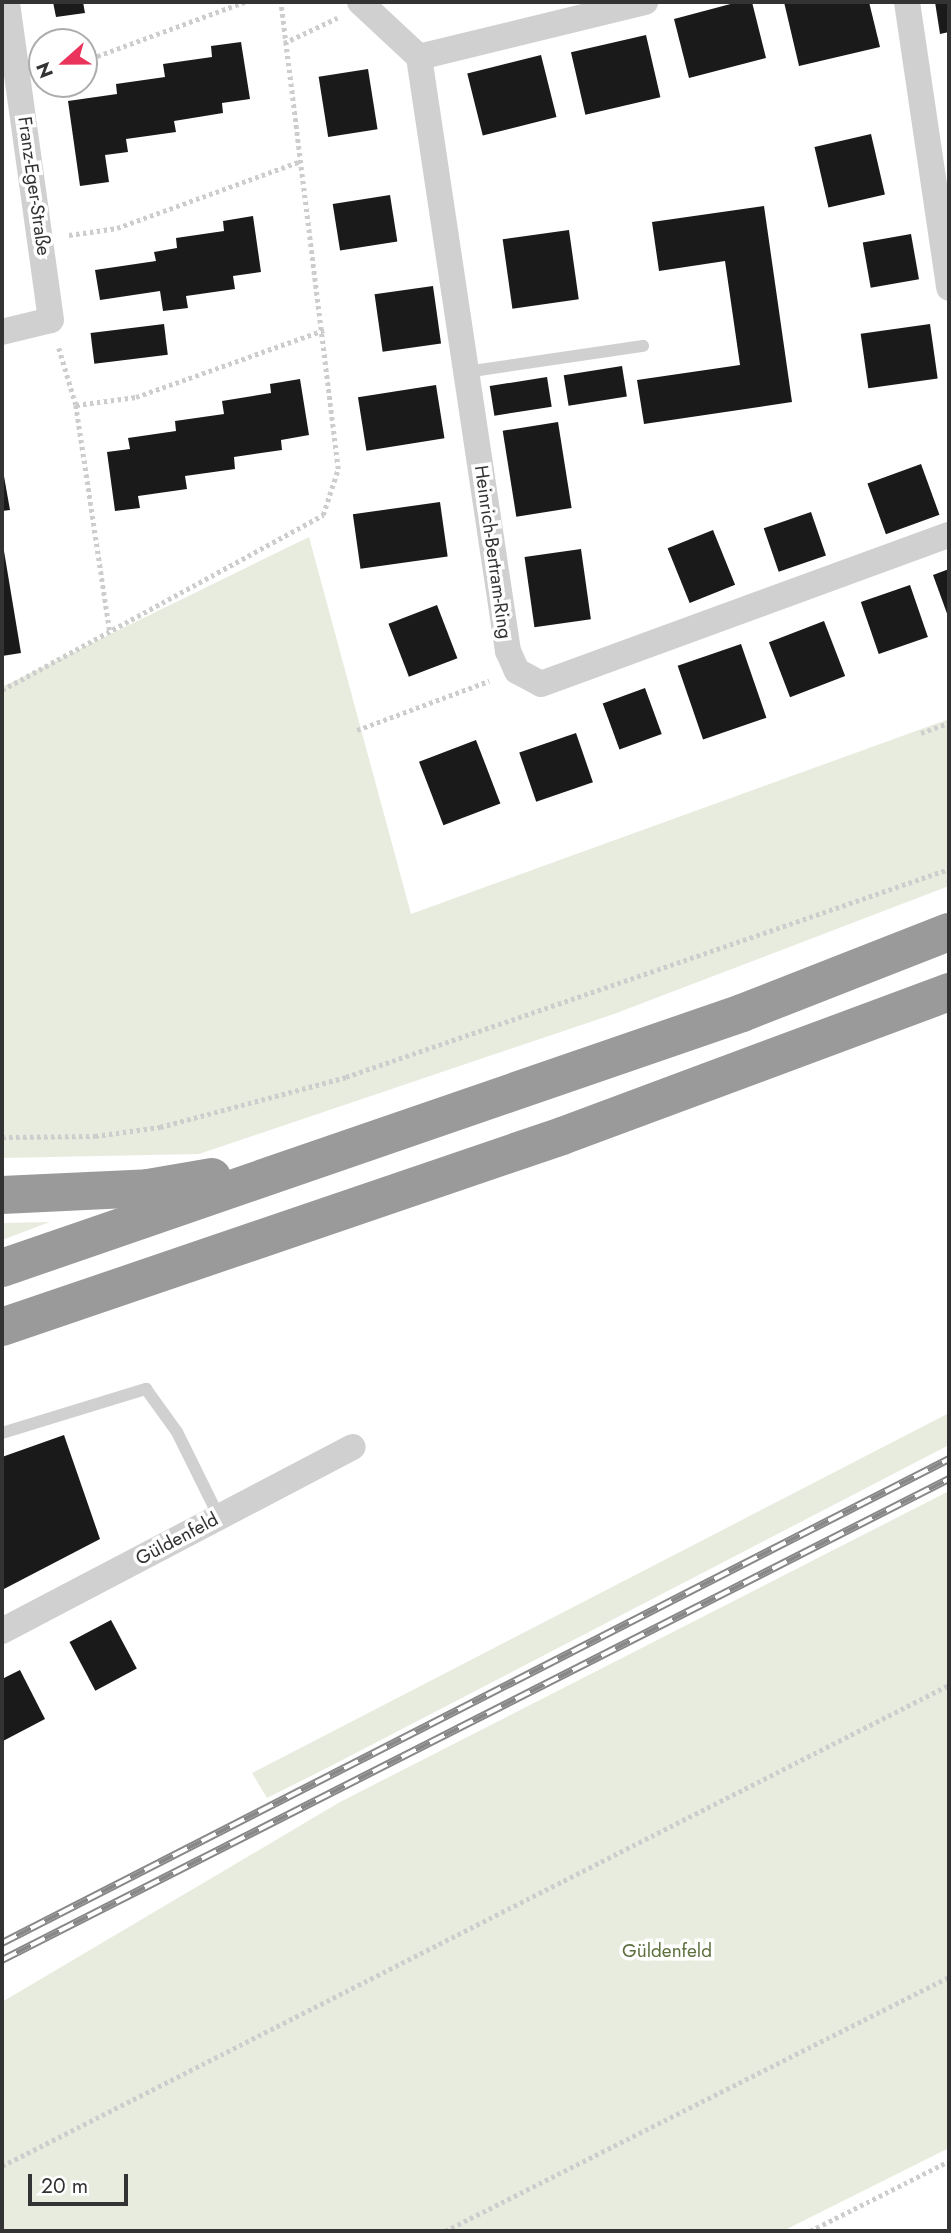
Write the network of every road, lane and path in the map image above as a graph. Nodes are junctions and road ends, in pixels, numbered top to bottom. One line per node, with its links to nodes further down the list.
1 (7, 2): 11 (street, Franz-Eger-Straße)
2 (244, 2): 8 (path)
3 (281, 2): 7 (path)
4 (645, 2): 9 (street)
5 (907, 2): 12 (street)
6 (360, 4): 7 (path); 9 (street)
7 (285, 43): 10 (path)
8 (98, 56)
9 (419, 57): 17 (street, Heinrich-Bertram-Ring)
10 (301, 161): 11 (path); 14 (path)
11 (43, 239): 13 (street, Franz-Eger-Straße)
12 (949, 288)
13 (51, 320): 15 (street); 18 (path)
14 (324, 330): 18 (path); 20 (path)
15 (2, 332)
16 (643, 346): 17 (lane)
17 (466, 372): 21 (street, Heinrich-Bertram-Ring)
18 (76, 405): 20 (path)
19 (949, 535): 21 (street)
20 (110, 633): 22 (path)
21 (517, 671): 24 (path)
22 (2, 690)
23 (949, 723): 25 (path)
24 (357, 730)
25 (921, 733)
26 (949, 869): 29 (path)
27 (949, 932): 30 (highway)
28 (949, 992): 33 (highway)
29 (2, 1137)
30 (325, 1159): 31 (highway); 32 (highway)
31 (2, 1195)
32 (2, 1268)
33 (2, 1327)
34 (2, 1433): 36 (lane)
35 (353, 1447): 36 (street, Güldenfeld)
36 (219, 1517): 37 (street, Güldenfeld)
37 (2, 1631)
38 (949, 1685): 41 (path)
39 (949, 1977): 42 (path)
40 (949, 2161): 43 (path)
41 (2, 2166)
42 (445, 2231)
43 (810, 2231)

